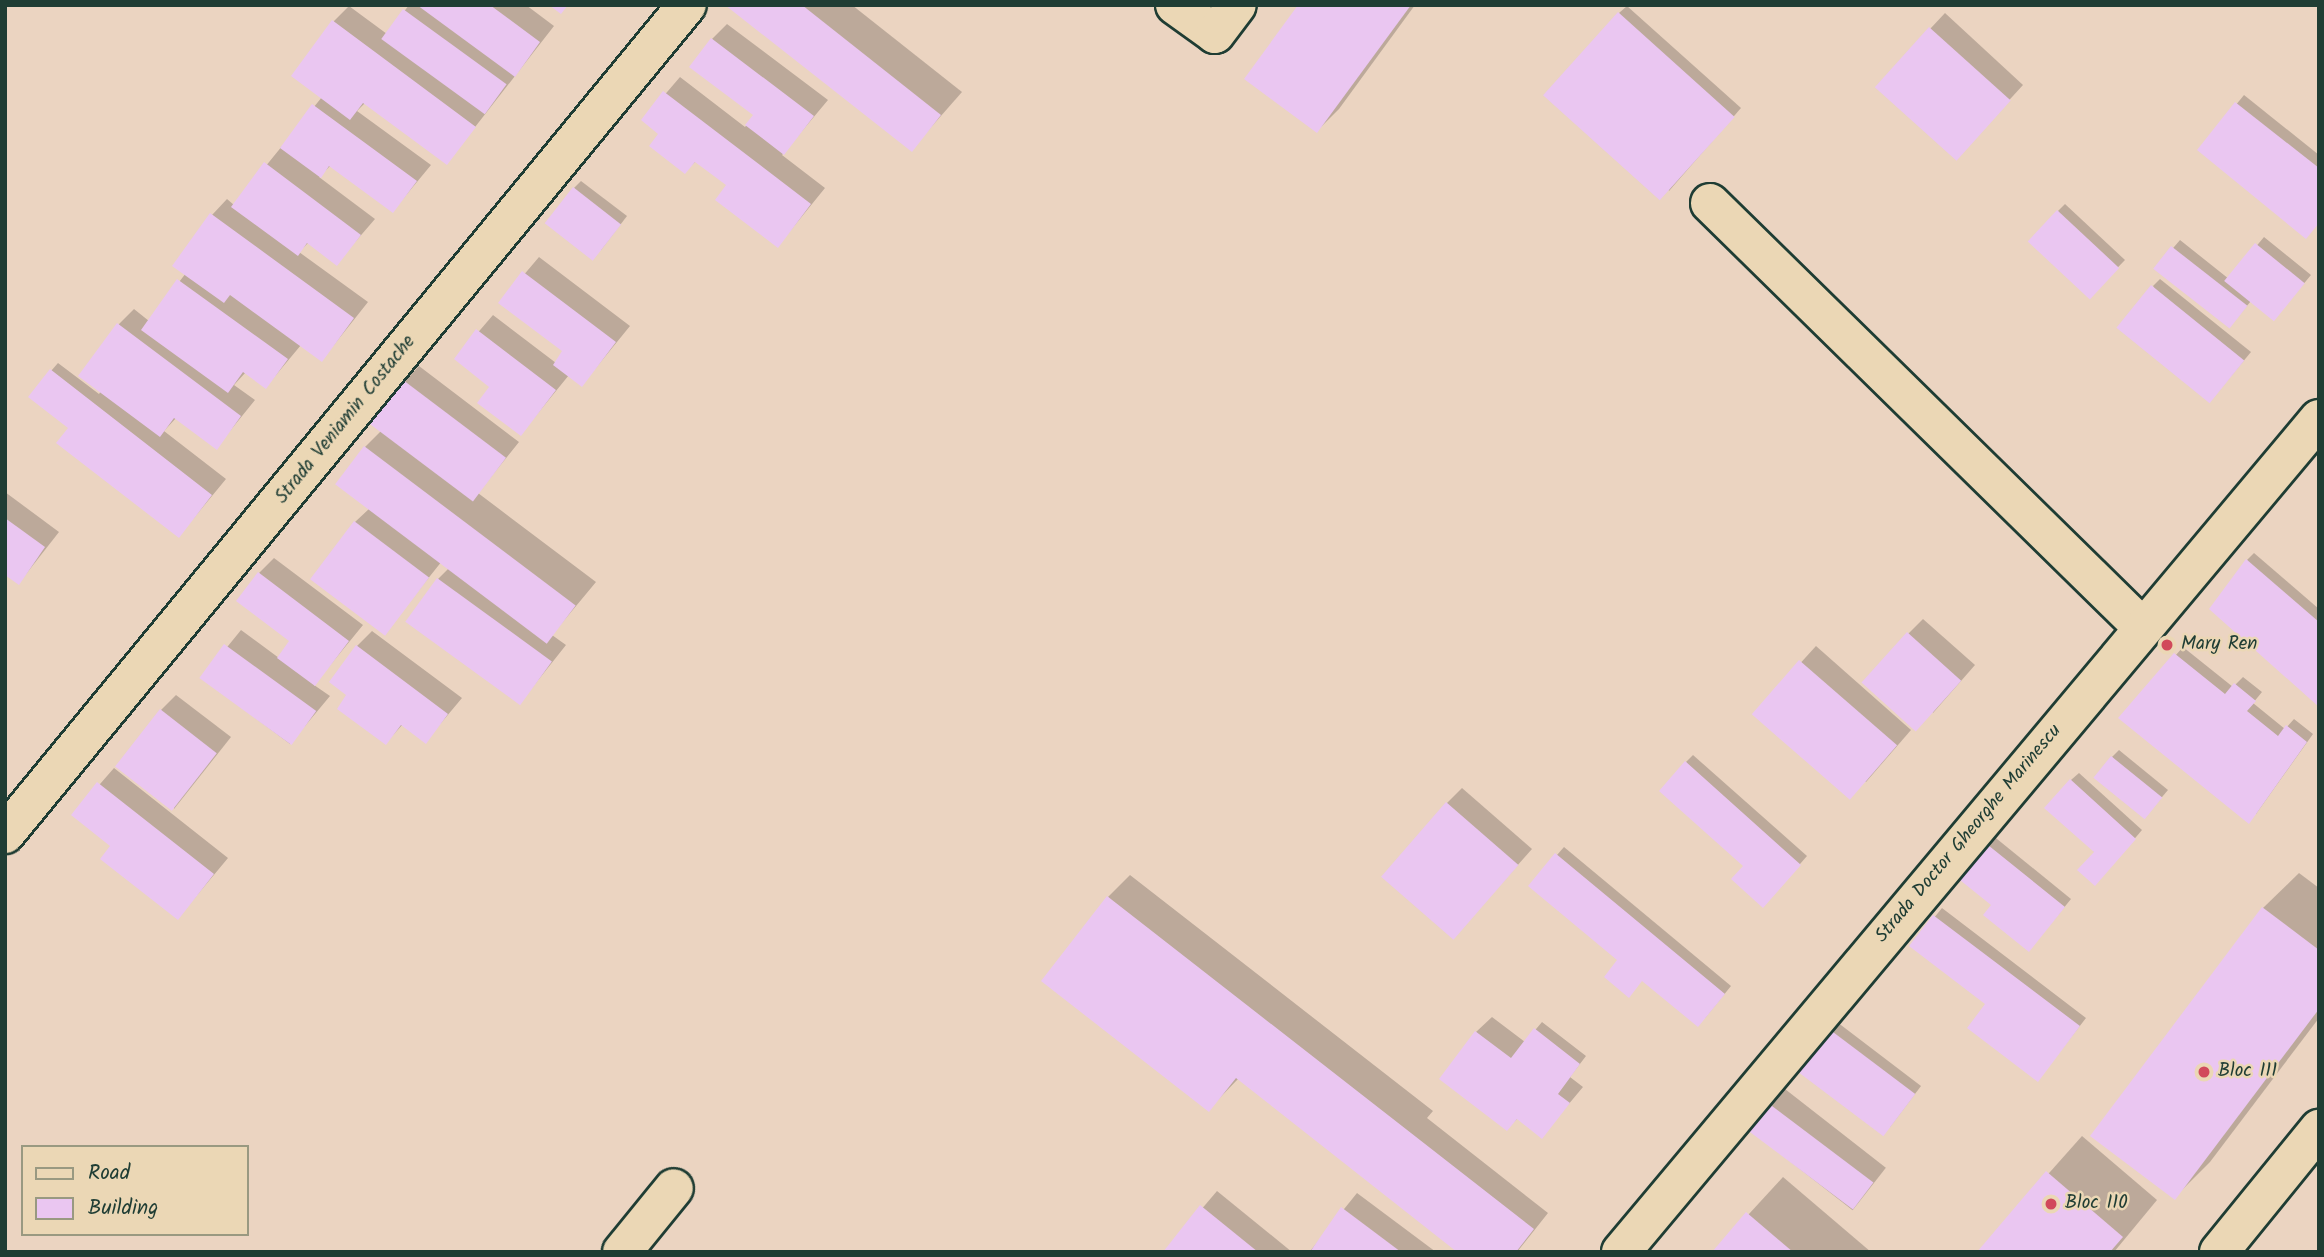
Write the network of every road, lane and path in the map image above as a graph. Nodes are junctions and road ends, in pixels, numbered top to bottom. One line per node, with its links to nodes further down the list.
1 (687, 5): 7 (street, Strada Veniamin Costache)
2 (1175, 5): 3 (street)
3 (1237, 5)
4 (1710, 203): 6 (street)
5 (2319, 419): 6 (street, Strada Doctor Gheorghe Marinescu)
6 (2141, 627): 11 (street, Strada Doctor Gheorghe Marinescu)
7 (5, 834)
8 (2319, 1129): 12 (street)
9 (674, 1188): 10 (street)
10 (622, 1252)
11 (1621, 1252)
12 (2219, 1252)

